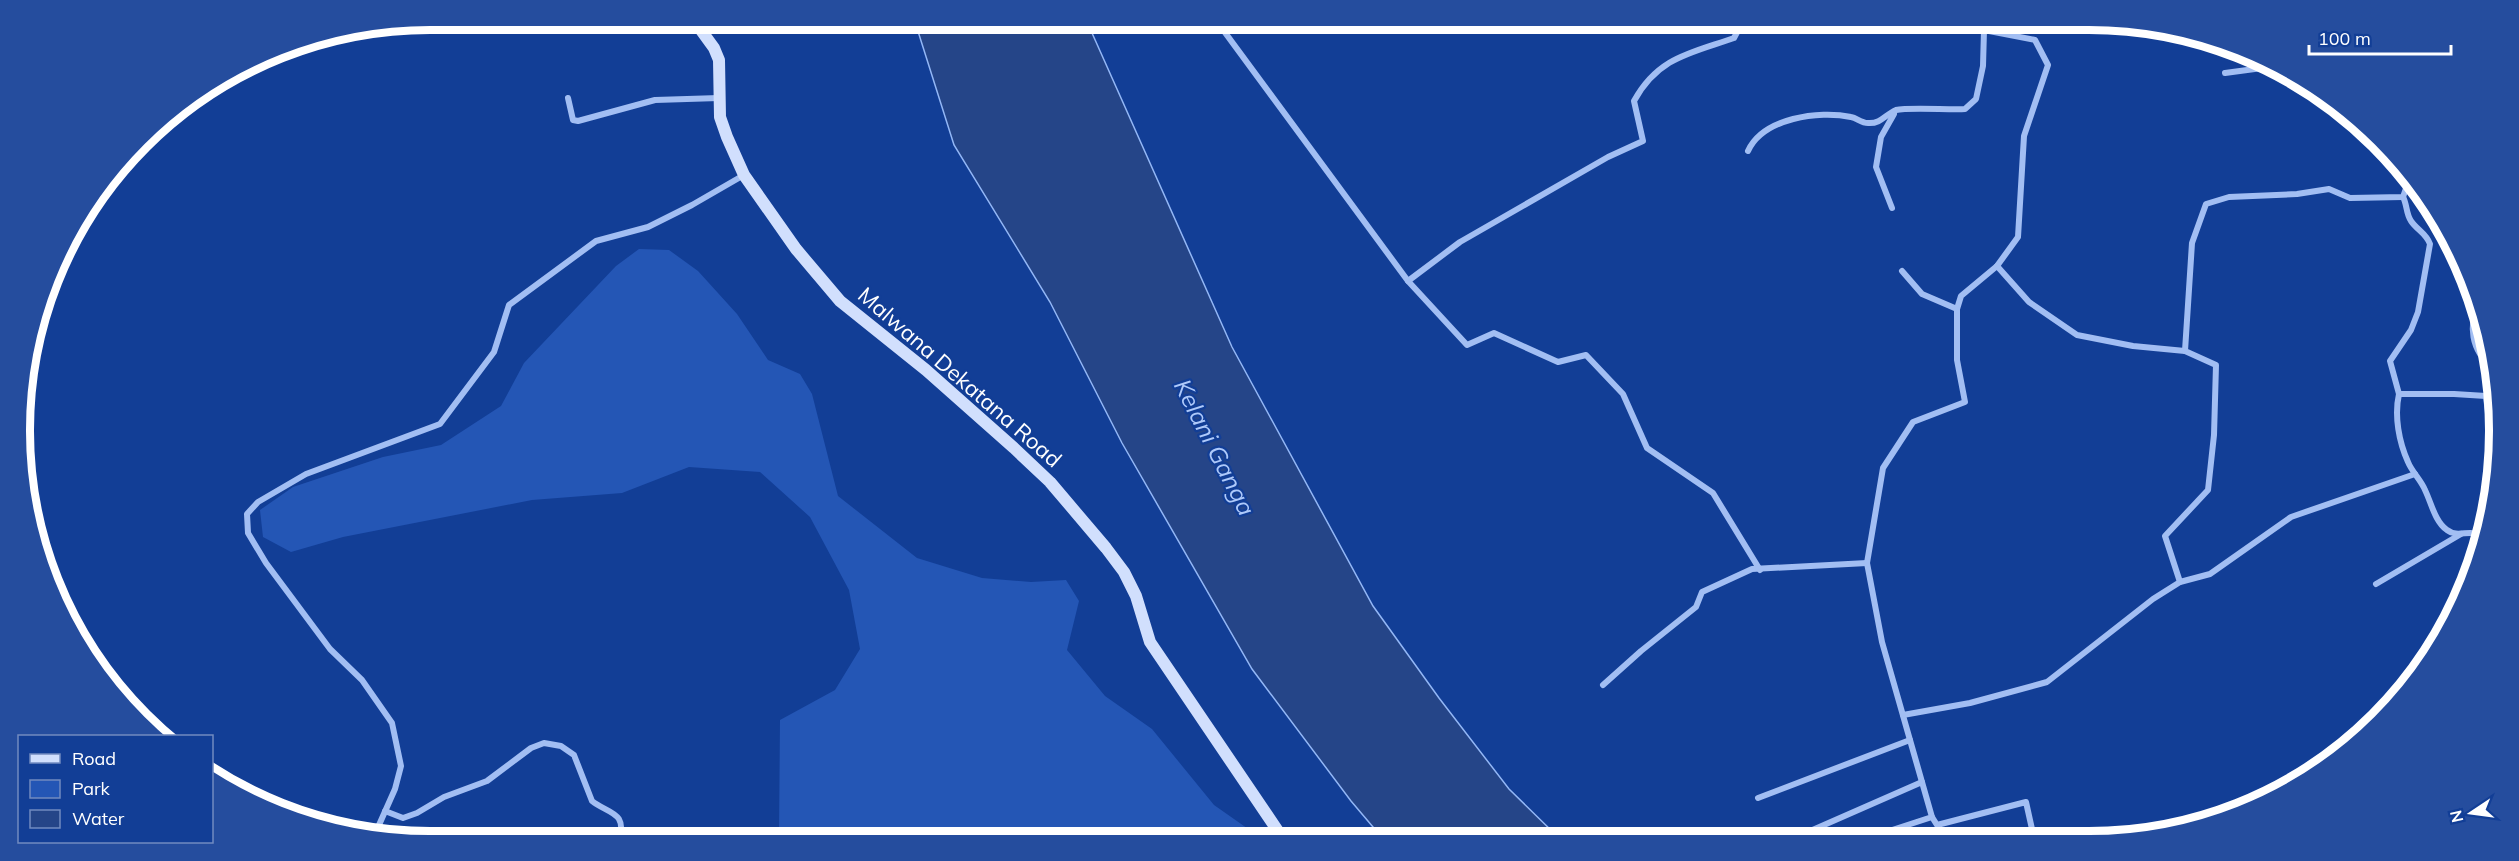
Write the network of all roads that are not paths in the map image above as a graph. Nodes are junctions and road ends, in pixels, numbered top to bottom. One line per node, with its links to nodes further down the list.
1 (701, 30): 8 (main road, Malwana Dekatana Road)
2 (1223, 30): 17 (street)
3 (1738, 30): 17 (street)
4 (1983, 30): 9 (street); 15 (street)
5 (2260, 68): 6 (street)
6 (2225, 73)
7 (568, 98): 8 (street)
8 (719, 98): 11 (main road, Malwana Dekatana Road)
9 (1896, 110): 10 (street); 14 (street)
10 (1748, 151)
11 (744, 175): 38 (street); 42 (main road, Malwana Dekatana Road)
12 (2406, 187): 13 (street)
13 (2403, 197): 20 (street); 23 (street)
14 (1892, 208)
15 (1997, 266): 18 (street); 20 (street)
16 (1902, 271): 18 (street)
17 (1408, 281): 30 (street)
18 (1957, 309): 29 (street)
19 (2473, 319): 21 (street)
20 (2185, 351): 31 (street)
21 (2482, 359)
22 (2487, 392): 24 (street)
23 (2399, 394): 24 (street); 26 (street)
24 (2486, 396): 25 (street)
25 (2488, 415)
26 (2415, 474): 28 (street); 31 (street)
27 (2475, 533): 28 (street)
28 (2461, 534): 32 (street)
29 (1867, 563): 30 (street); 34 (street)
30 (1760, 570): 33 (street)
31 (2180, 582): 34 (street)
32 (2376, 584)
33 (1604, 685)
34 (1903, 715): 35 (street)
35 (1910, 740): 36 (street); 37 (street)
36 (1922, 782): 39 (street); 43 (street)
37 (1758, 798)
38 (386, 811): 40 (street); 41 (street)
39 (1932, 817): 44 (street); 45 (street)
40 (378, 828)
41 (619, 831)
42 (1278, 831)
43 (1810, 831)
44 (1889, 831)
45 (2032, 831)

